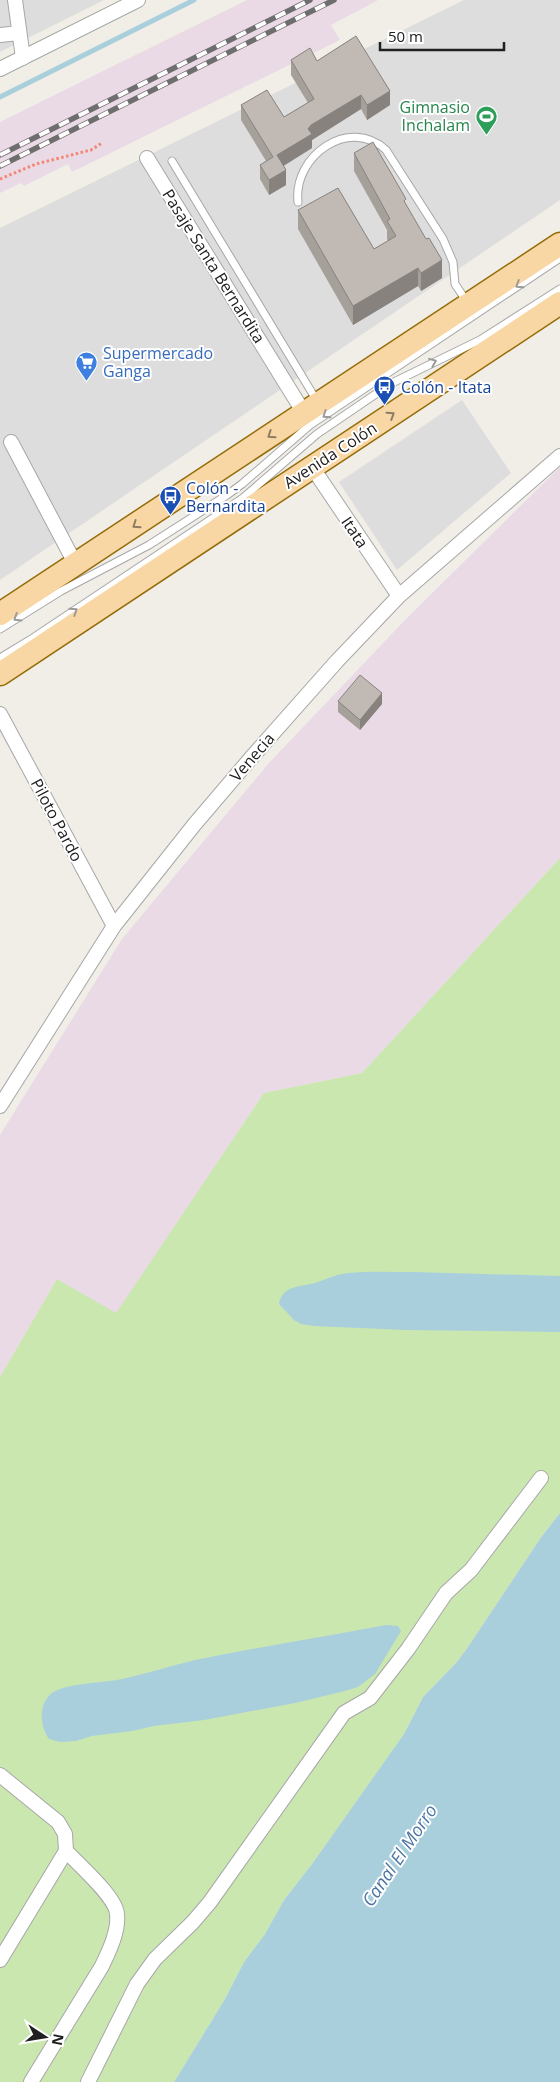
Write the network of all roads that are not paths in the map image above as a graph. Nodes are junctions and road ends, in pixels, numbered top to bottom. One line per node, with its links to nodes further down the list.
1 (15, 0): 3 (street)
2 (138, 0): 5 (street)
3 (19, 33): 4 (street); 5 (street)
4 (0, 35)
5 (23, 58): 6 (street)
6 (0, 69)
7 (147, 158): 15 (street, Pasaje Santa Bernardita)
8 (172, 161): 15 (lane)
9 (298, 202): 14 (lane)
10 (560, 244): 14 (main road)
11 (560, 258): 22 (lane, one-way to 22)
12 (560, 289): 23 (lane, one-way to 12)
13 (560, 302): 18 (main road, Avenida Colón, one-way to 13)
14 (469, 304): 15 (main road)
15 (311, 408): 19 (main road, one-way to 19)
16 (11, 442): 19 (street)
17 (560, 456): 20 (street, Venecia)
18 (312, 467): 20 (street, Itata); 24 (main road, Avenida Colón)
19 (76, 565): 21 (main road)
20 (399, 596): 26 (street, Venecia)
21 (0, 614)
22 (0, 629)
23 (0, 658)
24 (0, 674)
25 (0, 714): 26 (street, Piloto Pardo)
26 (114, 926): 27 (street, Venecia)
27 (0, 1106)
28 (541, 1478): 33 (street)
29 (0, 1775): 30 (street)
30 (66, 1851): 31 (street); 32 (street)
31 (0, 1960)
32 (31, 2082)
33 (88, 2082)

